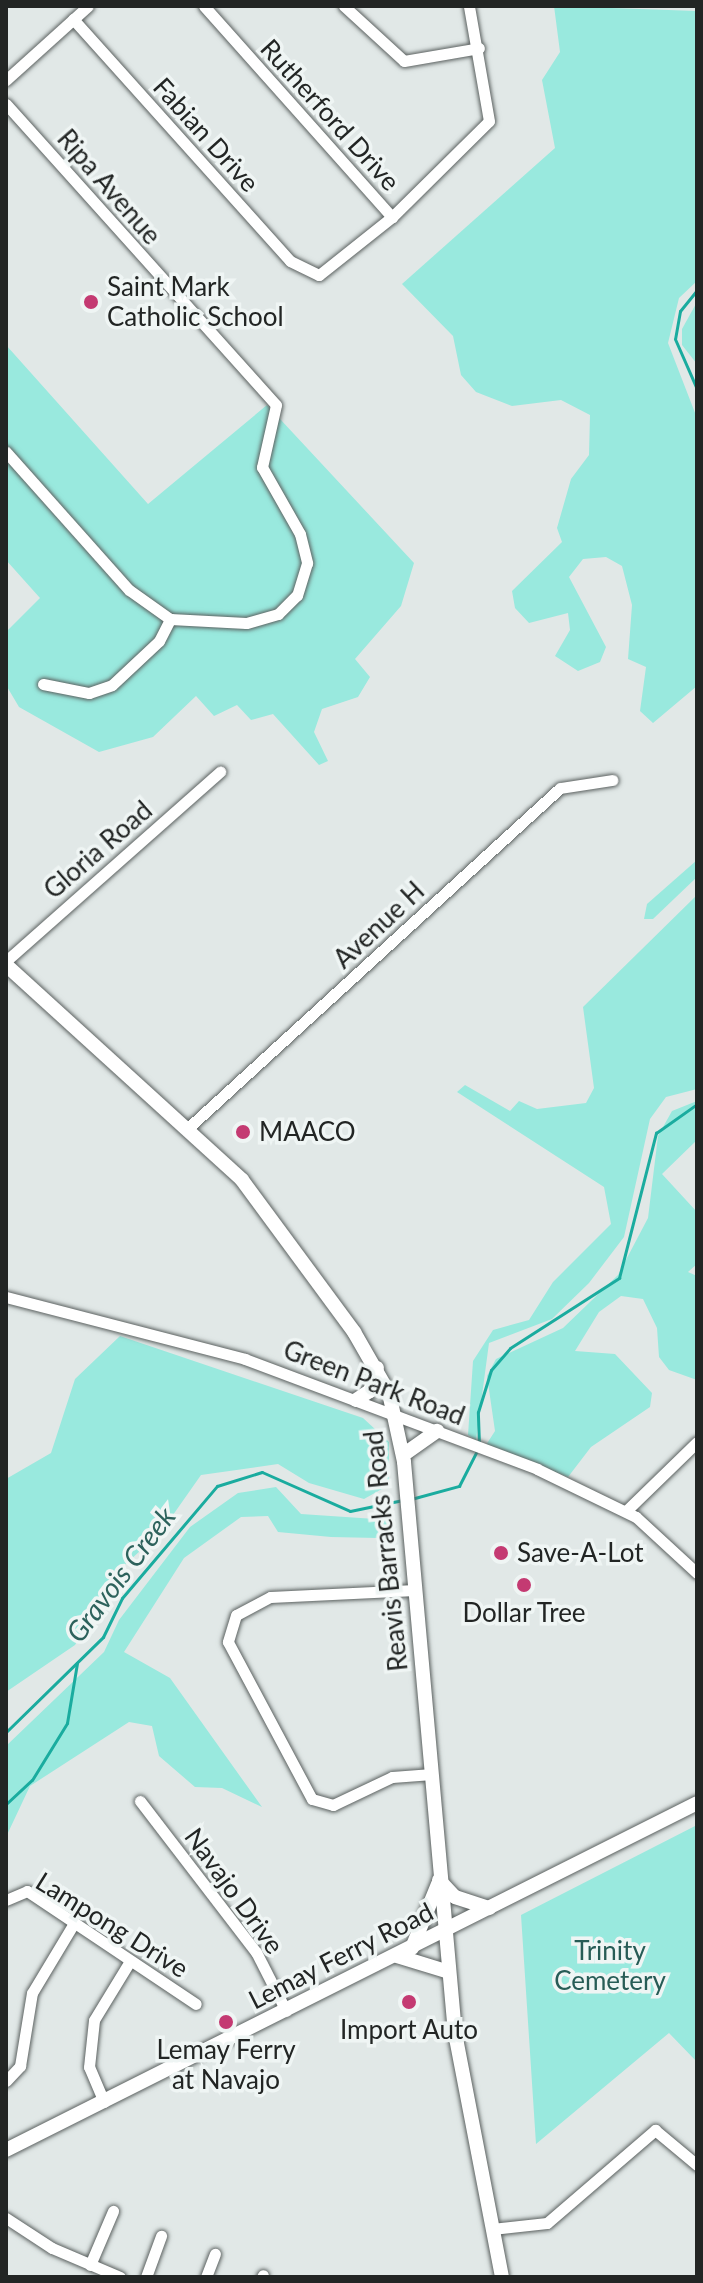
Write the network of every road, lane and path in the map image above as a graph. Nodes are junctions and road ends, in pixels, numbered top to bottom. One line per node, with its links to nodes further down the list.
1 (88, 6): 5 (street)
2 (204, 6): 9 (street, Rutherford Drive)
3 (344, 6): 6 (street)
4 (469, 6): 6 (street)
5 (73, 19): 7 (street); 9 (street, Fabian Drive)
6 (479, 48): 9 (street)
7 (6, 80)
8 (6, 104): 11 (street, Ripa Avenue)
9 (392, 217)
10 (6, 452): 11 (street)
11 (170, 619): 12 (street)
12 (43, 684)
13 (220, 772): 15 (street, Gloria Road)
14 (612, 780): 16 (street, Avenue H)
15 (7, 967): 16 (main road, Reavis Barracks Road)
16 (187, 1129): 18 (main road, Reavis Barracks Road)
17 (6, 1297): 19 (street, Green Park Road)
18 (377, 1368): 19 (main road); 20 (main road, Reavis Barracks Road)
19 (356, 1400): 20 (street, Green Park Road)
20 (397, 1415): 21 (street, Green Park Road); 23 (main road, Reavis Barracks Road)
21 (437, 1431): 23 (main road); 24 (street, Green Park Road)
22 (697, 1442): 24 (street)
23 (404, 1458): 26 (main road, Reavis Barracks Road)
24 (626, 1511): 25 (street, Green Park Road)
25 (697, 1573)
26 (415, 1590): 27 (main road, Reavis Barracks Road); 27 (street)
27 (432, 1774): 30 (main road, Reavis Barracks Road)
28 (140, 1801): 40 (street, Navajo Drive)
29 (697, 1803): 32 (main road, Lemay Ferry Road)
30 (439, 1880): 32 (main road); 34 (main road, Reavis Barracks Road); 35 (main road)
31 (6, 1900): 33 (street, Lampong Drive)
32 (489, 1908): 34 (main road, Lemay Ferry Road)
33 (74, 1923): 37 (street, Lampong Drive); 41 (street)
34 (444, 1931): 35 (main road, Lemay Ferry Road); 38 (main road, Reavis Barracks Road)
35 (412, 1948): 36 (main road, Lemay Ferry Road)
36 (396, 1956): 38 (main road); 40 (main road, Lemay Ferry Road)
37 (130, 1961): 39 (street, Lampong Drive); 42 (street)
38 (449, 1972): 47 (main road, Reavis Barracks Road)
39 (196, 2004)
40 (286, 2011): 42 (main road, Lemay Ferry Road)
41 (6, 2081)
42 (104, 2102): 43 (main road, Lemay Ferry Road)
43 (6, 2150)
44 (697, 2165): 47 (street)
45 (113, 2211): 50 (street)
46 (6, 2218): 50 (street)
47 (492, 2229): 54 (main road, Reavis Barracks Road)
48 (161, 2236): 52 (street)
49 (215, 2254): 53 (street)
50 (90, 2265): 51 (street)
51 (120, 2277)
52 (146, 2277)
53 (206, 2277)
54 (502, 2277)

